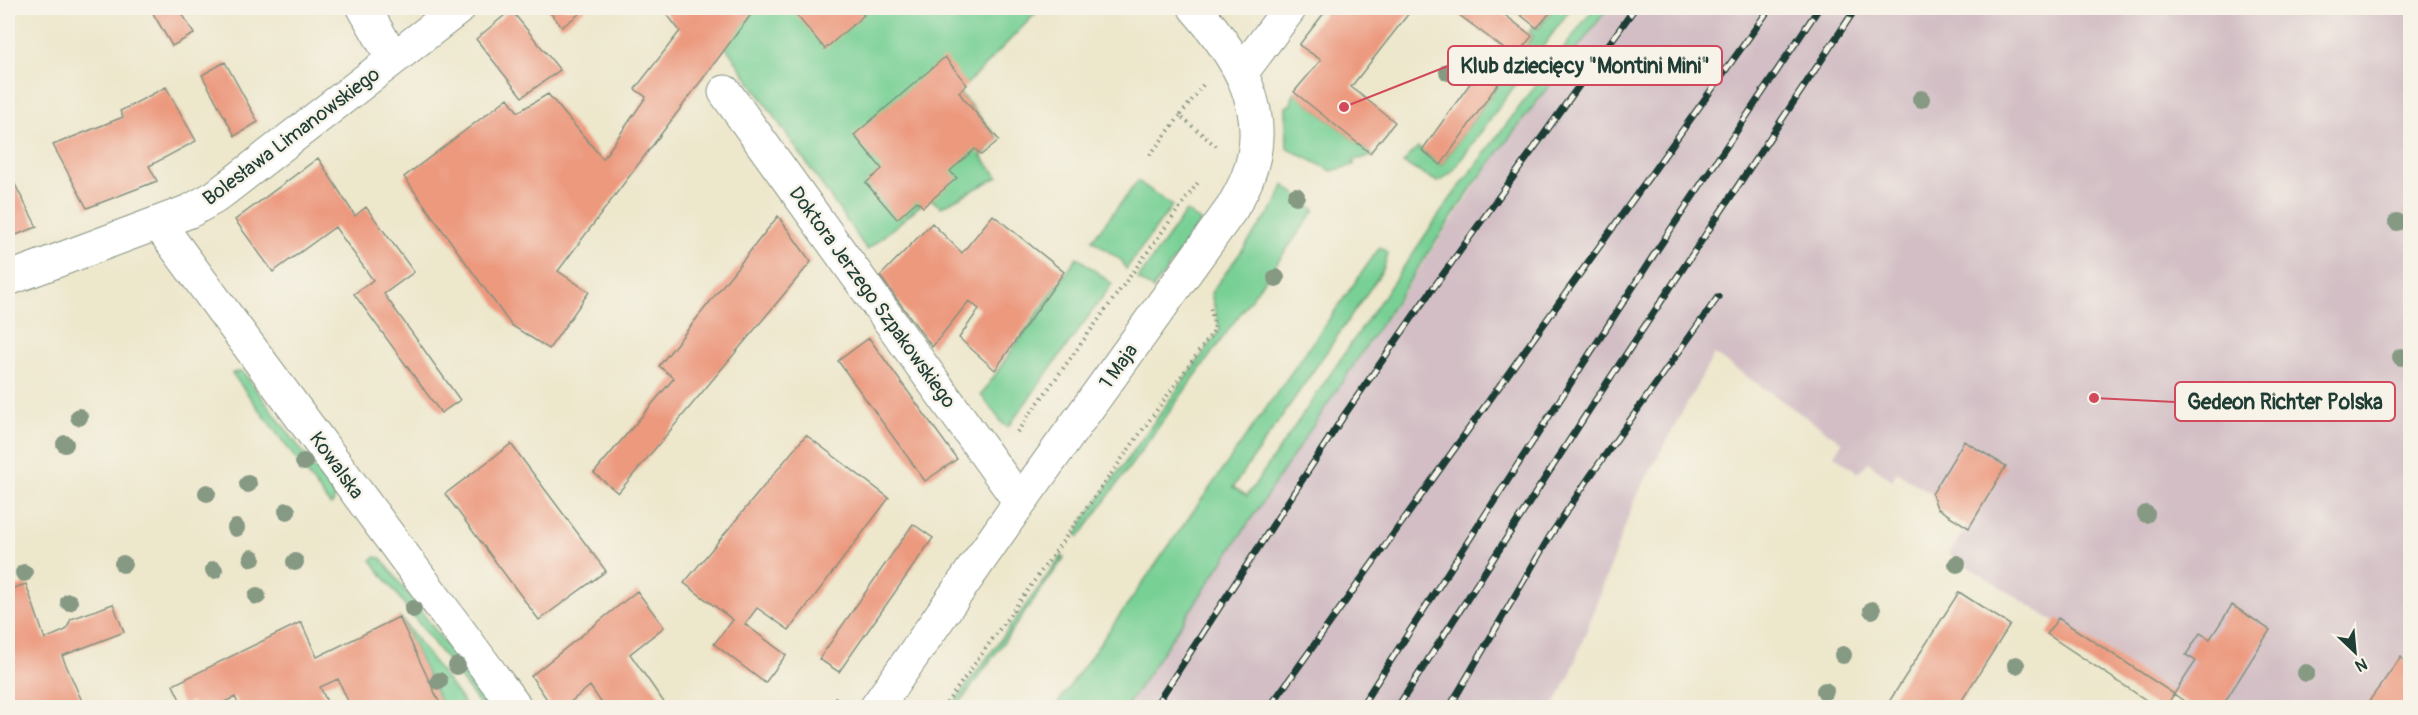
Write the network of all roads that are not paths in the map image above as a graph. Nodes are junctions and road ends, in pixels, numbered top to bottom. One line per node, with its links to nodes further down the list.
1 (364, 8): 5 (street)
2 (459, 8): 5 (street, Bolesława Limanowskiego)
3 (1195, 8): 6 (street, 1 Maja)
4 (1290, 8): 6 (street)
5 (393, 59): 8 (street, Bolesława Limanowskiego)
6 (1242, 72): 10 (street, 1 Maja)
7 (725, 92): 10 (street, Doktora Jerzego Szpakowskiego)
8 (158, 223): 9 (street, Bolesława Limanowskiego); 11 (street, Kowalska)
9 (8, 279)
10 (1020, 502): 12 (street, 1 Maja)
11 (516, 708)
12 (876, 708)

